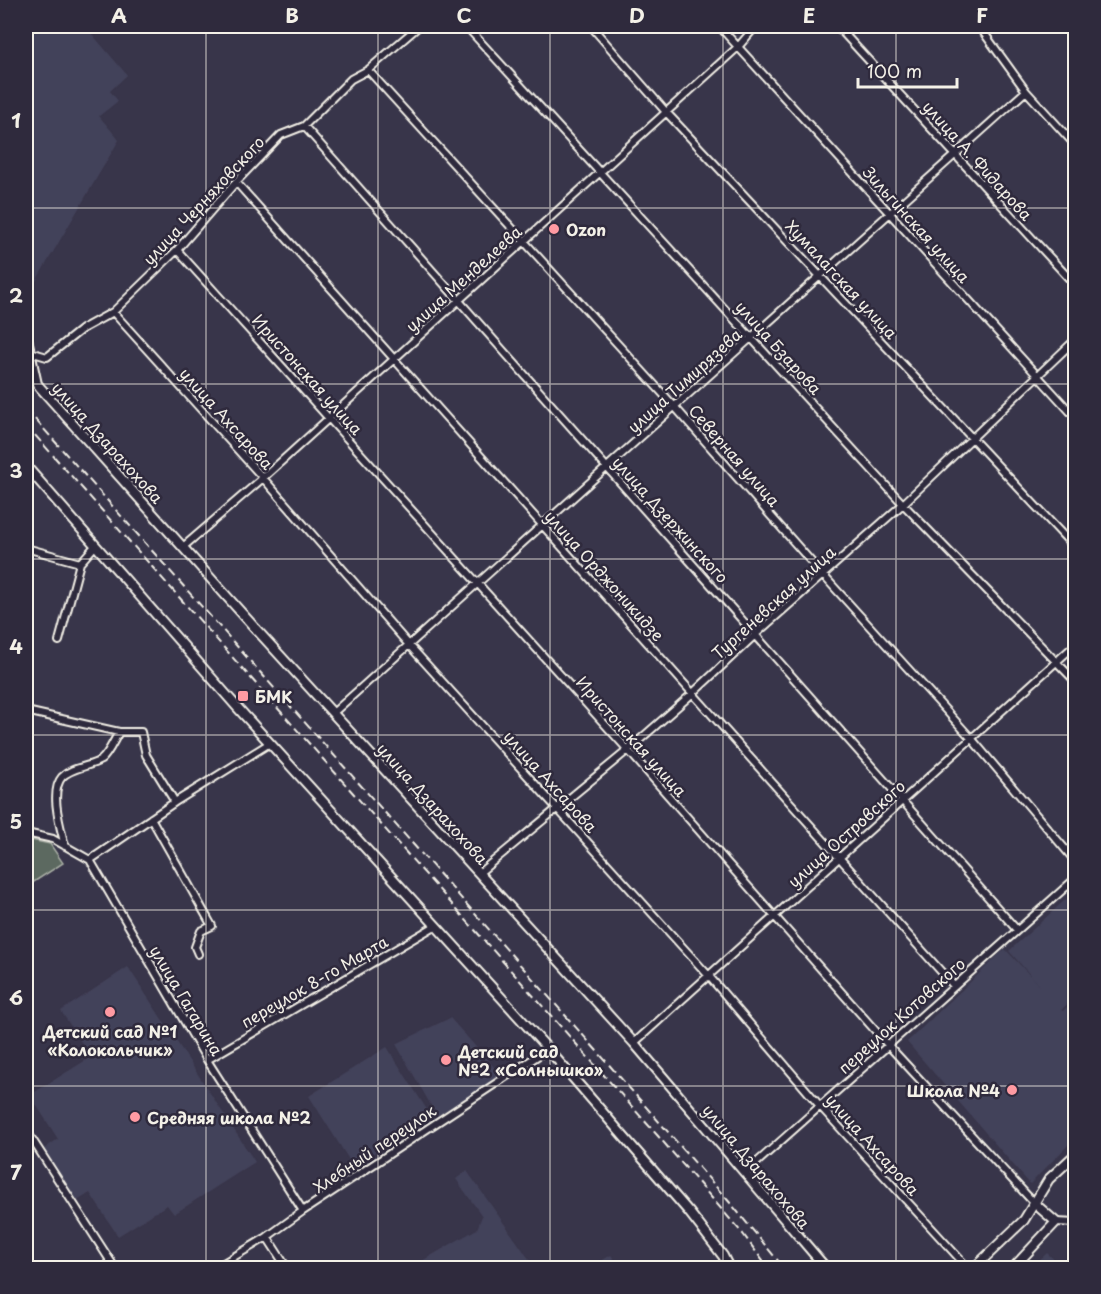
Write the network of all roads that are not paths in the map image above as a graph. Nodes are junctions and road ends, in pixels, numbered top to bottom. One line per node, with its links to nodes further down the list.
1 (419, 26): 9 (street, улица Черняховского)
2 (466, 26): 15 (street, улица Бзарова)
3 (591, 26): 11 (street, Хумалагская улица)
4 (718, 26): 8 (street, Зильгинская улица)
5 (756, 26): 8 (street, улица Менделеева)
6 (837, 26): 14 (street, улица А. Фидарова)
7 (979, 26): 10 (street)
8 (738, 47): 11 (street, улица Менделеева); 17 (street, Зильгинская улица)
9 (368, 70): 12 (street, улица Черняховского); 18 (street, Северная улица)
10 (1026, 91): 13 (street); 14 (street, улица Тимирязева)
11 (666, 112): 15 (street, улица Менделеева); 20 (street, Хумалагская улица)
12 (304, 126): 16 (street, улица Черняховского); 22 (street, улица Дзержинского)
13 (1076, 146)
14 (955, 154): 17 (street, улица Тимирязева); 21 (street, улица А. Фидарова)
15 (600, 174): 18 (street, улица Менделеева); 25 (street, улица Бзарова)
16 (236, 182): 19 (street, улица Черняховского); 28 (street, улица Орджоникидзе)
17 (890, 213): 20 (street, улица Тимирязева); 29 (street, Зильгинская улица)
18 (523, 242): 22 (street, улица Менделеева); 30 (street, Северная улица)
19 (177, 250): 23 (street, улица Черняховского); 31 (street, Иристонская улица)
20 (820, 276): 25 (street, улица Тимирязева); 33 (street, Хумалагская улица)
21 (1076, 286)
22 (458, 300): 28 (street, улица Менделеева); 35 (street, улица Дзержинского)
23 (113, 312): 27 (street, улица Черняховского); 36 (street, улица Ахсарова)
24 (26, 334): 27 (street, улица Дзарахохова)
25 (752, 337): 30 (street, улица Тимирязева); 37 (street, улица Бзарова)
26 (1076, 339): 29 (street, Тургеневская улица)
27 (30, 352): 40 (street, улица Дзарахохова)
28 (394, 359): 31 (street, улица Менделеева); 38 (street, улица Орджоникидзе)
29 (1037, 376): 32 (street, Зильгинская улица); 33 (street, Тургеневская улица)
30 (674, 406): 35 (street, улица Тимирязева); 44 (street, Северная улица)
31 (329, 417): 36 (street, улица Менделеева); 45 (street, Иристонская улица)
32 (1076, 418)
33 (972, 439): 37 (street, Тургеневская улица); 42 (street, Хумалагская улица)
34 (26, 466): 39 (street)
35 (607, 467): 38 (street, улица Тимирязева); 46 (street, улица Дзержинского)
36 (263, 478): 40 (street, улица Менделеева); 49 (street, улица Ахсарова)
37 (903, 504): 44 (street, Тургеневская улица); 50 (street, улица Бзарова)
38 (542, 525): 45 (street, улица Тимирязева); 52 (street, улица Орджоникидзе)
39 (95, 546): 43 (street); 57 (street)
40 (183, 547): 54 (street, улица Дзарахохова)
41 (26, 548): 43 (street)
42 (1076, 549)
43 (80, 563): 47 (street)
44 (823, 575): 46 (street, Тургеневская улица); 56 (street, Северная улица)
45 (477, 584): 49 (street, улица Тимирязева); 58 (street, Иристонская улица)
46 (756, 634): 52 (street, Тургеневская улица); 59 (street, улица Дзержинского)
47 (59, 641)
48 (1076, 644): 50 (street, улица Островского)
49 (409, 645): 54 (street, улица Тимирязева); 61 (street, улица Ахсарова)
50 (1056, 661): 51 (street, улица Бзарова); 56 (street, улица Островского)
51 (1076, 682)
52 (693, 693): 58 (street, Тургеневская улица); 65 (street, улица Орджоникидзе)
53 (26, 711): 55 (street)
54 (333, 713): 68 (street, улица Дзарахохова)
55 (119, 732): 60 (street); 64 (street)
56 (971, 738): 59 (street, улица Островского); 67 (street, Северная улица)
57 (270, 743): 60 (street); 71 (street)
58 (628, 750): 61 (street, Тургеневская улица); 70 (street, Иристонская улица)
59 (902, 800): 65 (street, улица Островского); 72 (street, улица Дзержинского)
60 (175, 802): 62 (street)
61 (558, 809): 68 (street, Тургеневская улица); 74 (street, улица Ахсарова)
62 (151, 818): 66 (street); 73 (street)
63 (26, 833): 64 (street, улица Гагарина)
64 (66, 846): 66 (street, улица Гагарина)
65 (840, 858): 70 (street, улица Островского); 75 (street, улица Орджоникидзе)
66 (90, 860): 79 (street, улица Гагарина)
67 (1076, 862)
68 (479, 873): 76 (street, улица Дзарахохова)
69 (1076, 878): 72 (street, переулок Котовского)
70 (775, 915): 74 (street, улица Островского); 77 (street, Иристонская улица)
71 (435, 926): 78 (street); 79 (street, переулок 8-го Марта)
72 (1017, 930): 75 (street, переулок Котовского)
73 (198, 954)
74 (708, 975): 76 (street, улица Островского); 80 (street, улица Ахсарова)
75 (954, 986): 77 (street, переулок Котовского)
76 (633, 1043): 83 (street, улица Дзарахохова)
77 (888, 1045): 80 (street, переулок Котовского); 84 (street, Иристонская улица)
78 (548, 1049): 85 (street, Хлебный переулок); 92 (street)
79 (207, 1060): 85 (street, улица Гагарина)
80 (820, 1106): 83 (street, переулок Котовского); 94 (street, улица Ахсарова)
81 (26, 1130): 89 (street)
82 (1076, 1154): 84 (street)
83 (745, 1173): 93 (street, улица Дзарахохова)
84 (1034, 1203): 86 (street, Иристонская улица); 95 (street)
85 (303, 1211): 88 (street, Хлебный переулок)
86 (1056, 1222): 87 (street); 96 (street)
87 (1076, 1223)
88 (267, 1237): 90 (street, Хлебный переулок); 91 (street)
89 (115, 1269)
90 (215, 1269)
91 (287, 1269)
92 (729, 1269)
93 (826, 1269)
94 (968, 1269)
95 (974, 1269)
96 (1013, 1269)

